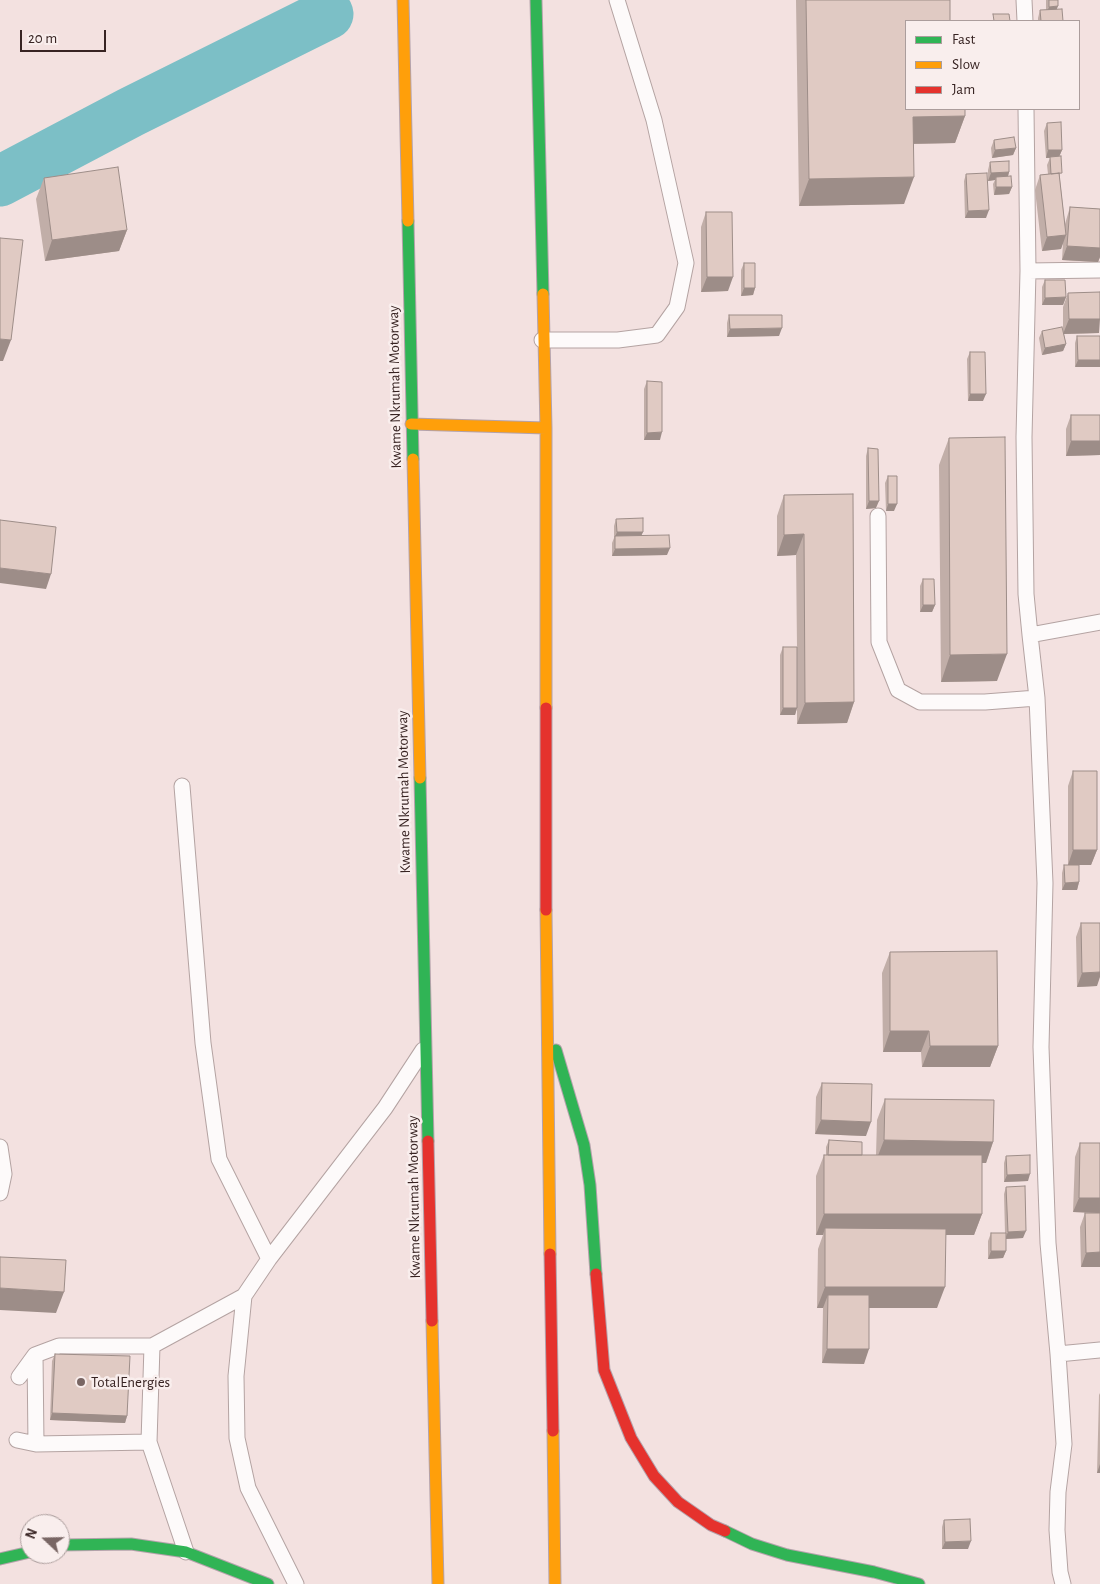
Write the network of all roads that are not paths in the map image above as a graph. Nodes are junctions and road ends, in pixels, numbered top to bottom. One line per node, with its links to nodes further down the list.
1 (403, 0): 10 (highway, Kwame Nkrumah Motorway)
2 (536, 0): 9 (highway)
3 (617, 0): 9 (lane)
4 (1024, 0): 5 (lane)
5 (1025, 20)
6 (1026, 110): 8 (lane)
7 (1100, 270): 8 (lane)
8 (1028, 271): 14 (lane)
9 (542, 340): 11 (highway)
10 (411, 424): 11 (highway); 18 (highway, Kwame Nkrumah Motorway)
11 (546, 428): 17 (highway)
12 (878, 516): 15 (lane)
13 (1100, 622): 14 (lane)
14 (1030, 635): 15 (lane)
15 (1037, 698): 25 (lane)
16 (182, 786): 21 (lane)
17 (546, 1019): 38 (highway); 39 (highway)
18 (425, 1047): 21 (lane); 37 (highway, Kwame Nkrumah Motorway)
19 (0, 1147): 20 (lane)
20 (0, 1193)
21 (269, 1259): 22 (lane)
22 (244, 1296): 23 (lane); 36 (lane)
23 (152, 1346): 26 (lane); 29 (lane)
24 (1100, 1350): 25 (lane)
25 (1058, 1354): 40 (lane)
26 (35, 1355): 27 (lane); 30 (lane)
27 (19, 1377)
28 (17, 1440): 30 (lane)
29 (149, 1442): 30 (lane); 32 (lane)
30 (36, 1444)
31 (70, 1544): 32 (highway)
32 (186, 1552): 35 (highway)
33 (20, 1554): 34 (highway)
34 (0, 1559)
35 (268, 1584)
36 (296, 1584)
37 (438, 1584)
38 (555, 1584)
39 (919, 1584)
40 (1063, 1584)

